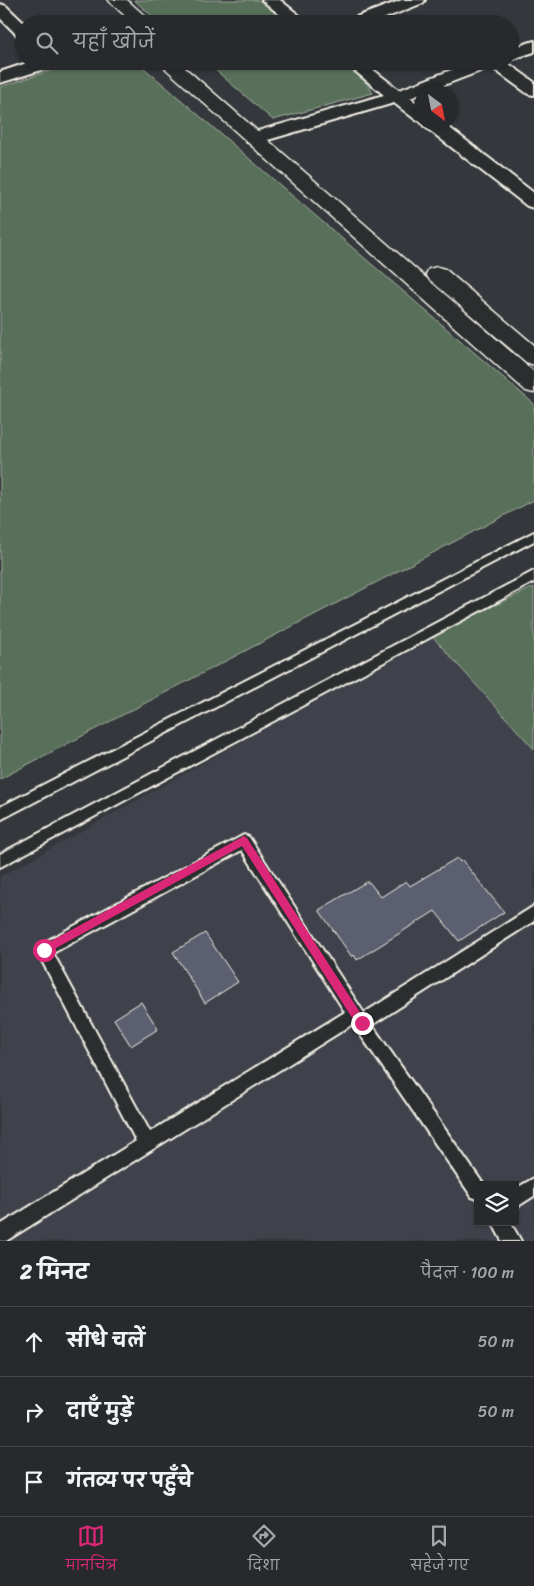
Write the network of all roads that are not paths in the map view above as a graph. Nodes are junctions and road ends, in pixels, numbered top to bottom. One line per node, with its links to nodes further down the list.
1 (270, 0): 7 (street)
2 (409, 1): 8 (street)
3 (110, 3): 5 (street); 6 (street)
4 (0, 9): 9 (street)
5 (118, 15)
6 (130, 15)
7 (290, 15)
8 (376, 15)
9 (15, 24)
10 (15, 30): 11 (street)
11 (0, 31)
12 (534, 46): 13 (street)
13 (519, 52)
14 (24, 70): 20 (street)
15 (178, 70): 25 (street)
16 (198, 70): 25 (street)
17 (363, 70): 22 (street)
18 (467, 70): 22 (street)
19 (505, 70): 21 (street)
20 (0, 78)
21 (534, 90)
22 (396, 96): 23 (street); 25 (street)
23 (414, 110)
24 (441, 130): 26 (street)
25 (263, 135): 27 (street); 28 (street)
26 (530, 195)
27 (534, 358)
28 (534, 385)
29 (534, 536): 31 (lane)
30 (534, 576): 32 (lane)
31 (0, 814)
32 (0, 861)
33 (534, 914): 34 (lane)
34 (359, 1019): 35 (lane); 35 (lane); 36 (lane)
35 (147, 1144): 40 (lane)
36 (474, 1185)
37 (534, 1186): 38 (lane)
38 (519, 1197)
39 (503, 1226): 41 (lane)
40 (0, 1235)
41 (512, 1241)

